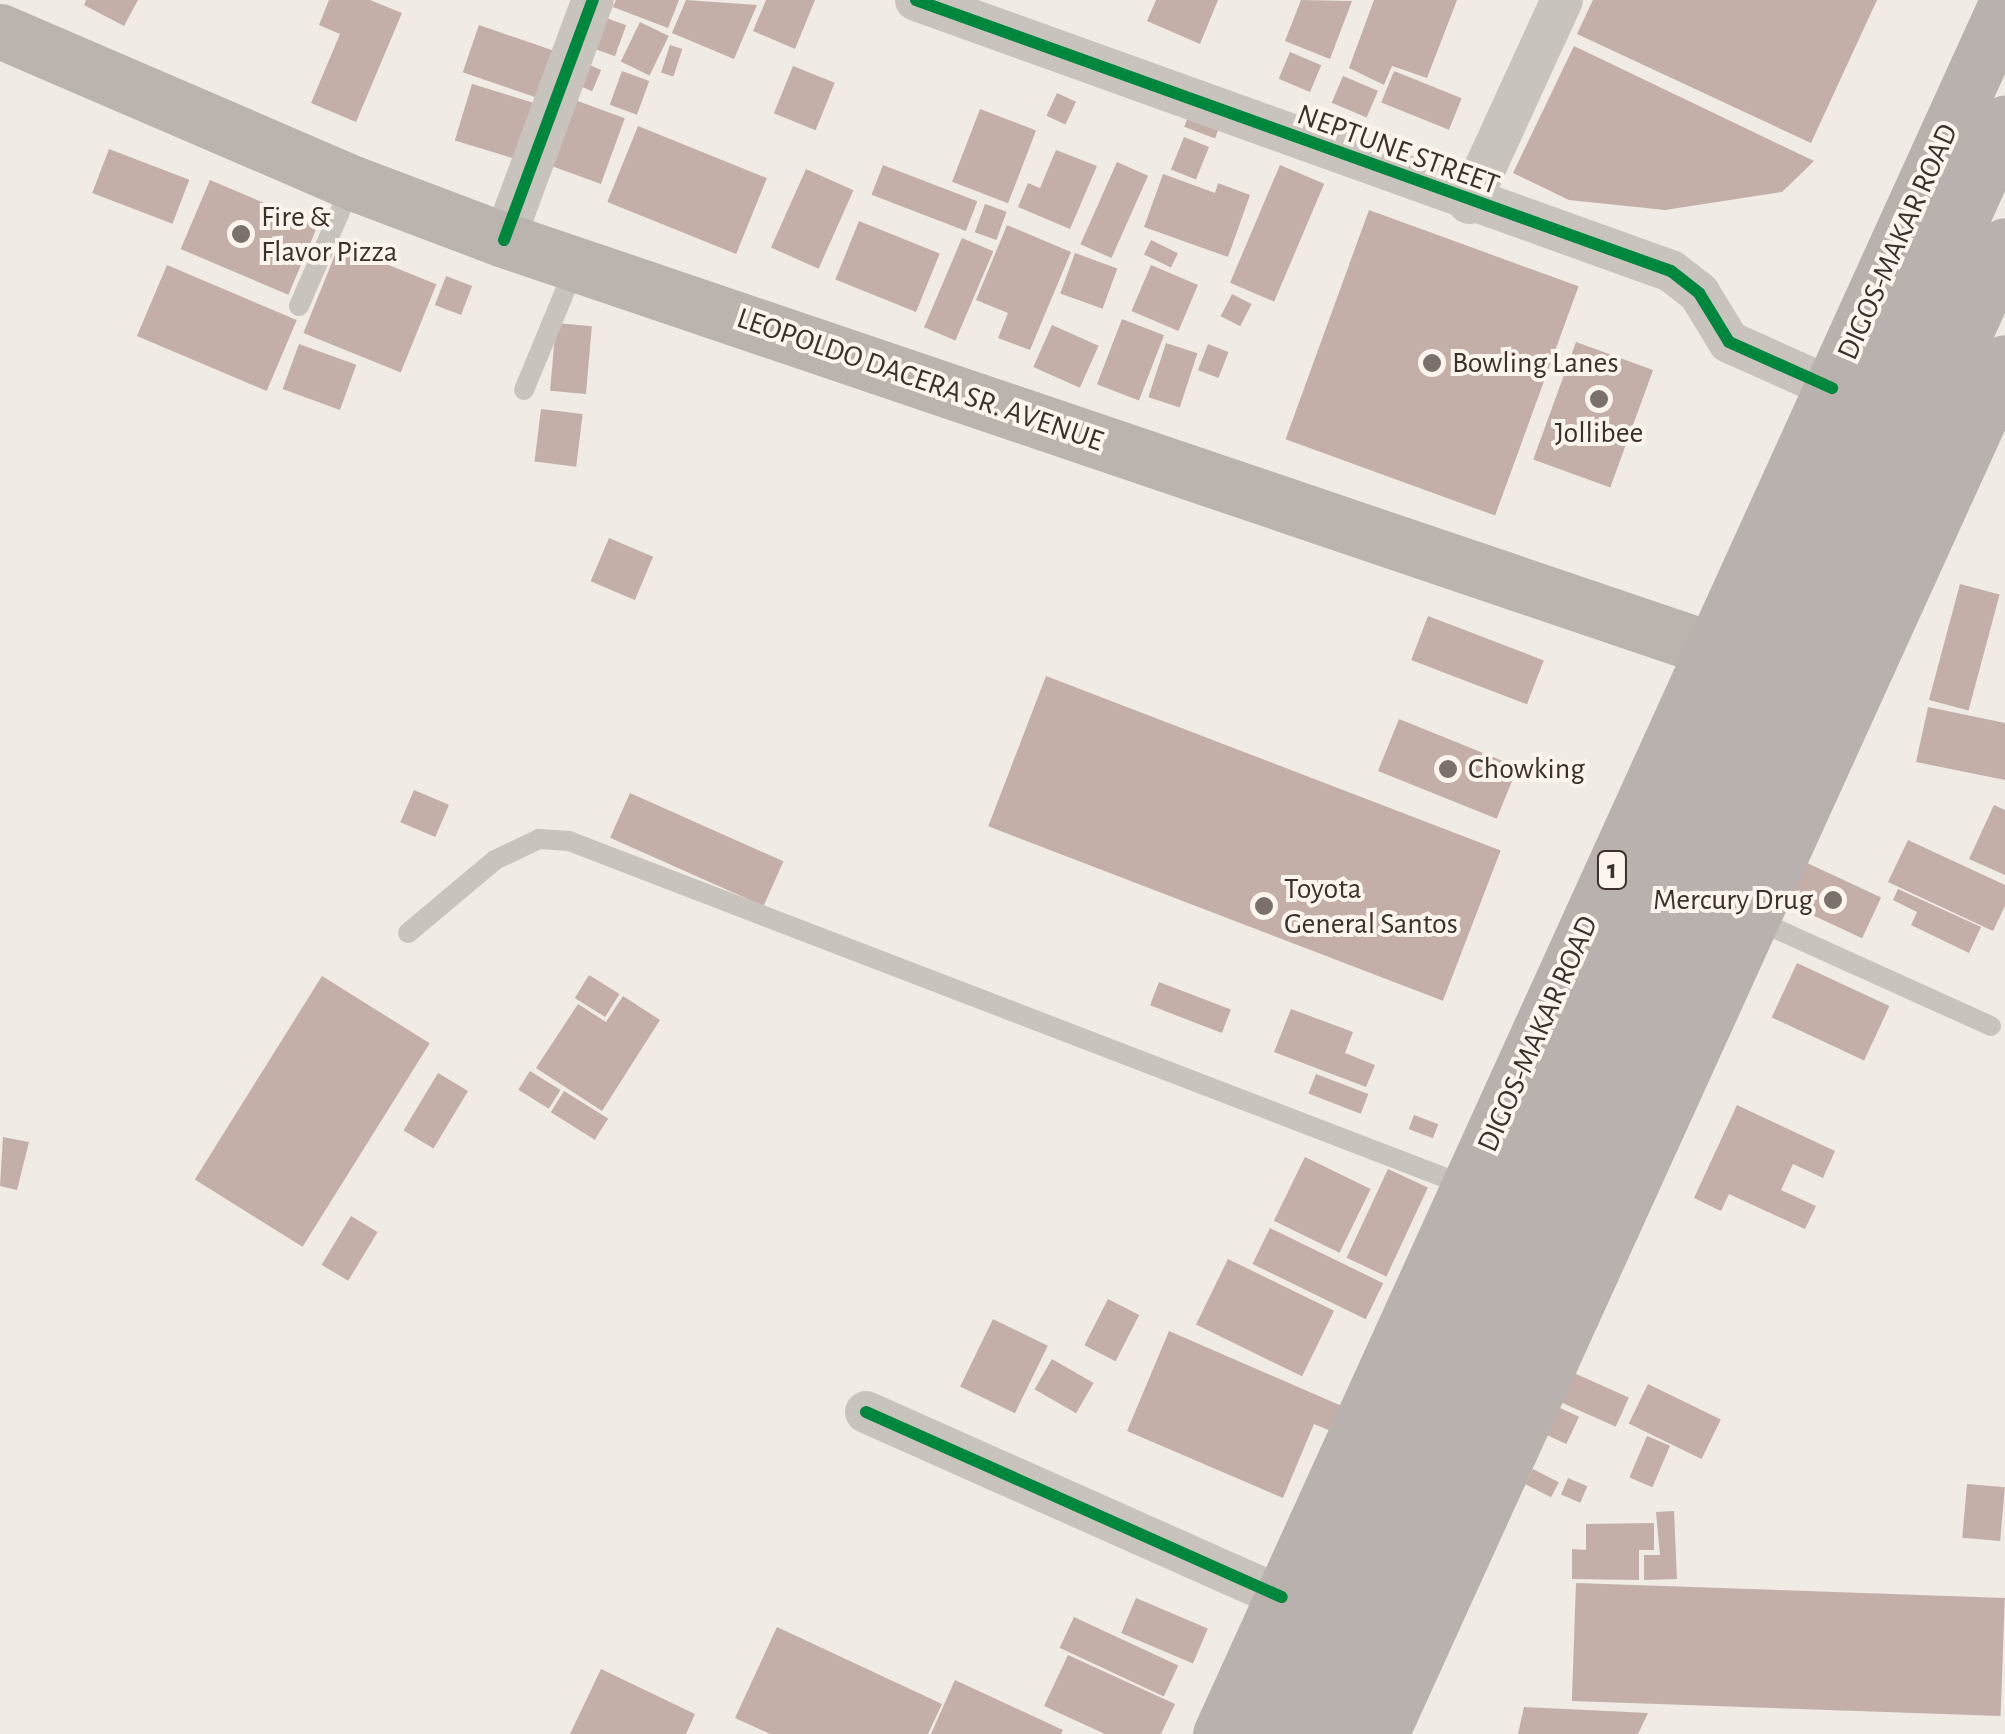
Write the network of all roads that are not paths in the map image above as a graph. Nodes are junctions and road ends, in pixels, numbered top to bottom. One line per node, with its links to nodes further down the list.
1 (592, 0): 11 (street)
2 (916, 0): 8 (street, NEPTUNE STREET)
3 (1562, 0): 8 (street)
4 (2005, 6): 9 (main road, DIGOS-MAKAR ROAD / 1)
5 (0, 31): 7 (main road, LEOPOLDO DACERA SR. AVENUE)
6 (2005, 123): 27 (main road, DIGOS-MAKAR ROAD / 1)
7 (353, 183): 11 (main road, LEOPOLDO DACERA SR. AVENUE); 14 (lane)
8 (1469, 202): 16 (street, NEPTUNE STREET)
9 (1905, 226): 10 (main road); 16 (main road, DIGOS-MAKAR ROAD / 1)
10 (2005, 230)
11 (504, 240): 13 (main road, LEOPOLDO DACERA SR. AVENUE)
12 (2005, 245): 28 (main road)
13 (576, 264): 17 (lane); 18 (main road, LEOPOLDO DACERA SR. AVENUE)
14 (299, 306)
15 (2005, 362): 19 (main road)
16 (1832, 388): 18 (main road, DIGOS-MAKAR ROAD / 1)
17 (524, 390)
18 (1712, 649): 19 (main road, LEOPOLDO DACERA SR. AVENUE); 23 (main road, DIGOS-MAKAR ROAD / 1)
19 (1852, 698): 20 (main road)
20 (1752, 918): 22 (lane); 29 (main road)
21 (408, 932): 23 (lane)
22 (1990, 1026)
23 (1468, 1187): 25 (main road, DIGOS-MAKAR ROAD / 1)
24 (866, 1412): 25 (street)
25 (1282, 1597): 26 (main road, DIGOS-MAKAR ROAD / 1)
26 (1220, 1734)
27 (1273, 1734)
28 (1329, 1734)
29 (1381, 1734)

